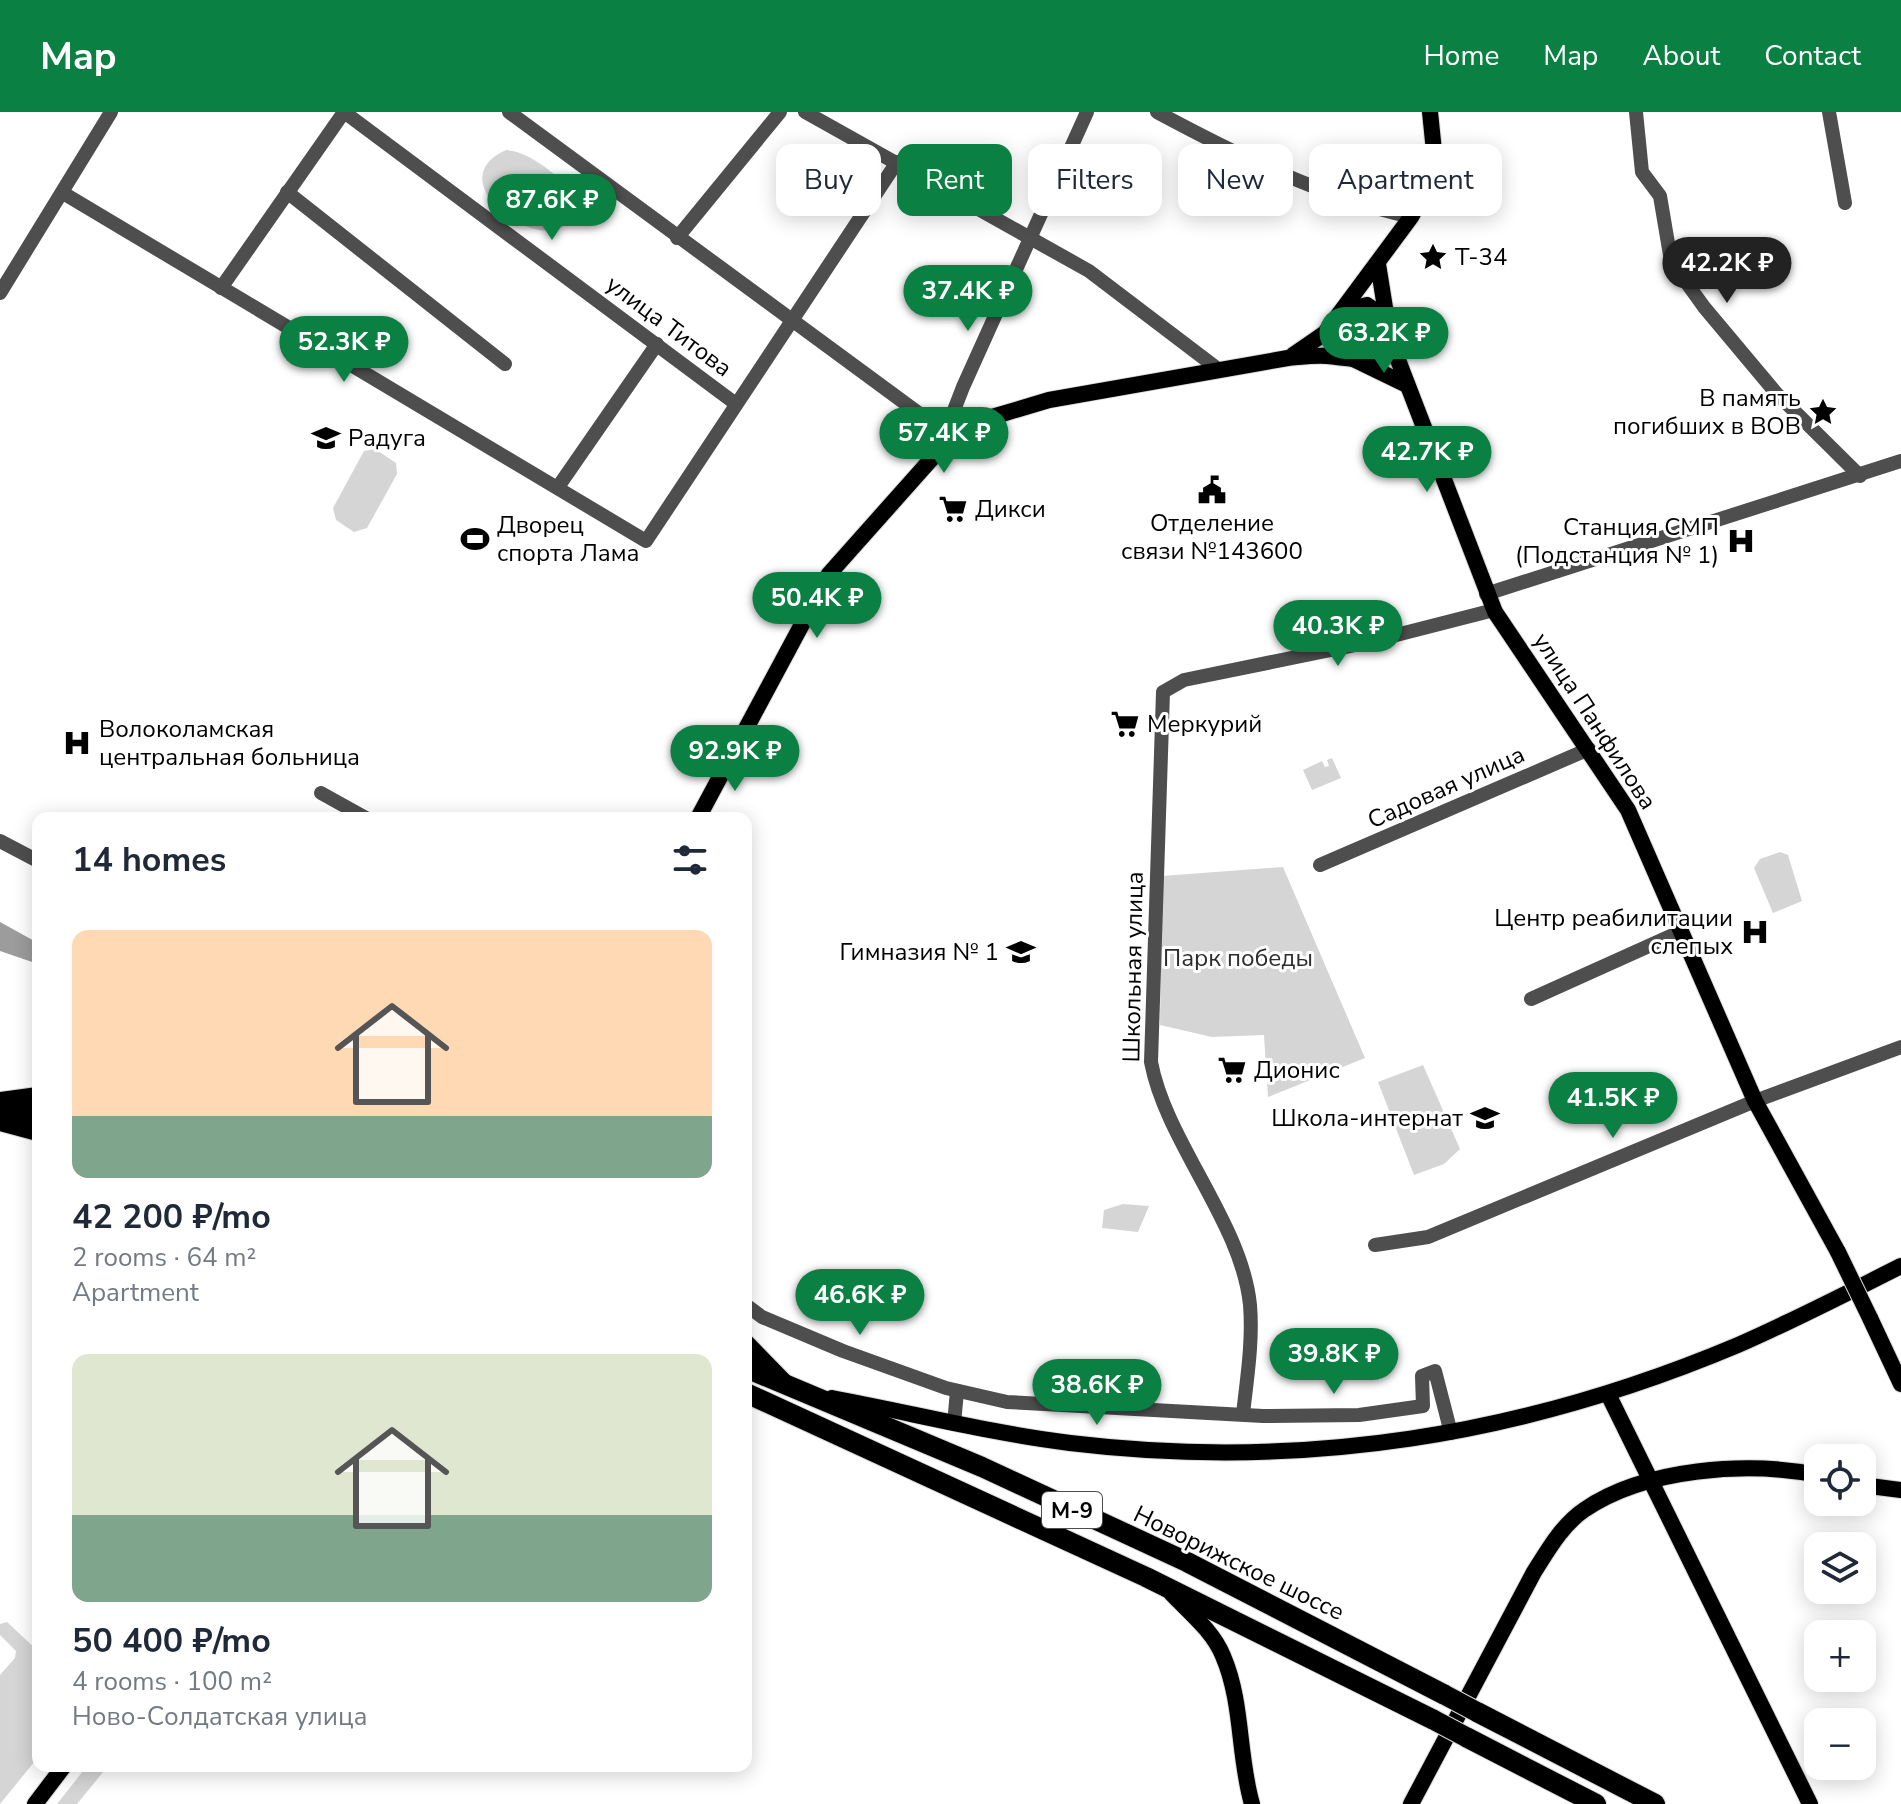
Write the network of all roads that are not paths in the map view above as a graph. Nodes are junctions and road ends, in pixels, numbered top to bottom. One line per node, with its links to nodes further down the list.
1 (111, 112): 13 (street)
2 (344, 112): 12 (street); 26 (street, улица Титова)
3 (509, 112): 17 (street)
4 (780, 112): 17 (street)
5 (805, 112): 11 (street)
6 (1087, 112): 18 (street)
7 (1157, 112): 16 (street)
8 (1430, 112): 16 (main road)
9 (1636, 112): 35 (street)
10 (1829, 112): 14 (street)
11 (897, 162): 24 (street)
12 (287, 192): 20 (street); 29 (street)
13 (63, 193): 20 (street); 21 (street)
14 (1845, 203)
15 (992, 216): 18 (street)
16 (1411, 217): 19 (main road)
17 (677, 238): 24 (street)
18 (1031, 238): 30 (street); 33 (street)
19 (1378, 264): 22 (main road); 23 (main road, улица Панфилова)
20 (221, 288): 36 (street)
21 (0, 293)
22 (1340, 315): 23 (main road); 27 (main road); 28 (main road)
23 (1387, 320): 25 (main road, улица Панфилова)
24 (791, 323): 32 (street); 33 (street)
25 (1390, 339): 28 (main road); 31 (main road, улица Панфилова)
26 (657, 344): 32 (street, улица Титова); 36 (street)
27 (1288, 358): 28 (main road); 30 (main road)
28 (1352, 360): 31 (main road)
29 (505, 364)
30 (1218, 369): 33 (main road)
31 (1407, 385): 37 (main road, улица Панфилова)
32 (736, 404): 36 (street)
33 (951, 437): 42 (main road)
34 (1901, 461): 35 (street)
35 (1860, 476): 37 (street)
36 (558, 487)
37 (1486, 594): 38 (main road, улица Панфилова)
38 (1494, 610): 39 (main road, улица Панфилова); 66 (street, Школьная улица)
39 (1589, 749): 45 (street, Садовая улица); 46 (main road, улица Панфилова)
40 (321, 793): 41 (street)
41 (355, 812)
42 (701, 812)
43 (0, 841): 44 (street)
44 (32, 858)
45 (1320, 865)
46 (1682, 931): 47 (street); 50 (main road, улица Панфилова)
47 (1531, 999)
48 (1901, 1047): 50 (street)
49 (32, 1096): 51 (main road)
50 (1755, 1101): 55 (street); 60 (main road, улица Панфилова, bridge)
51 (0, 1102): 52 (highway)
52 (32, 1111)
53 (0, 1121): 54 (highway)
54 (32, 1129)
55 (1375, 1245)
56 (1901, 1266): 64 (main road)
57 (752, 1310): 62 (street)
58 (752, 1348): 61 (main road, М-9)
59 (752, 1370): 61 (highway, Новорижское шоссе / М-9)
60 (1901, 1384)
61 (788, 1385): 63 (highway, Новорижское шоссе / М-9)
62 (957, 1391): 66 (street); 67 (street)
63 (807, 1393): 67 (main road); 79 (highway, Новорижское шоссе / М-9, bridge)
64 (1608, 1394): 68 (main road); 70 (main road)
65 (753, 1396): 73 (highway, М-9)
66 (1243, 1414): 68 (street)
67 (954, 1424): 68 (main road)
68 (1451, 1433)
69 (1804, 1472): 70 (main road)
70 (1654, 1483): 77 (main road); 80 (main road)
71 (1876, 1487): 72 (main road)
72 (1901, 1490)
73 (1168, 1588): 76 (main road); 78 (highway, М-9, bridge)
74 (59, 1772): 75 (main road)
75 (35, 1804)
76 (1252, 1804)
77 (1411, 1804)
78 (1596, 1804)
79 (1655, 1804)
80 (1810, 1804)

